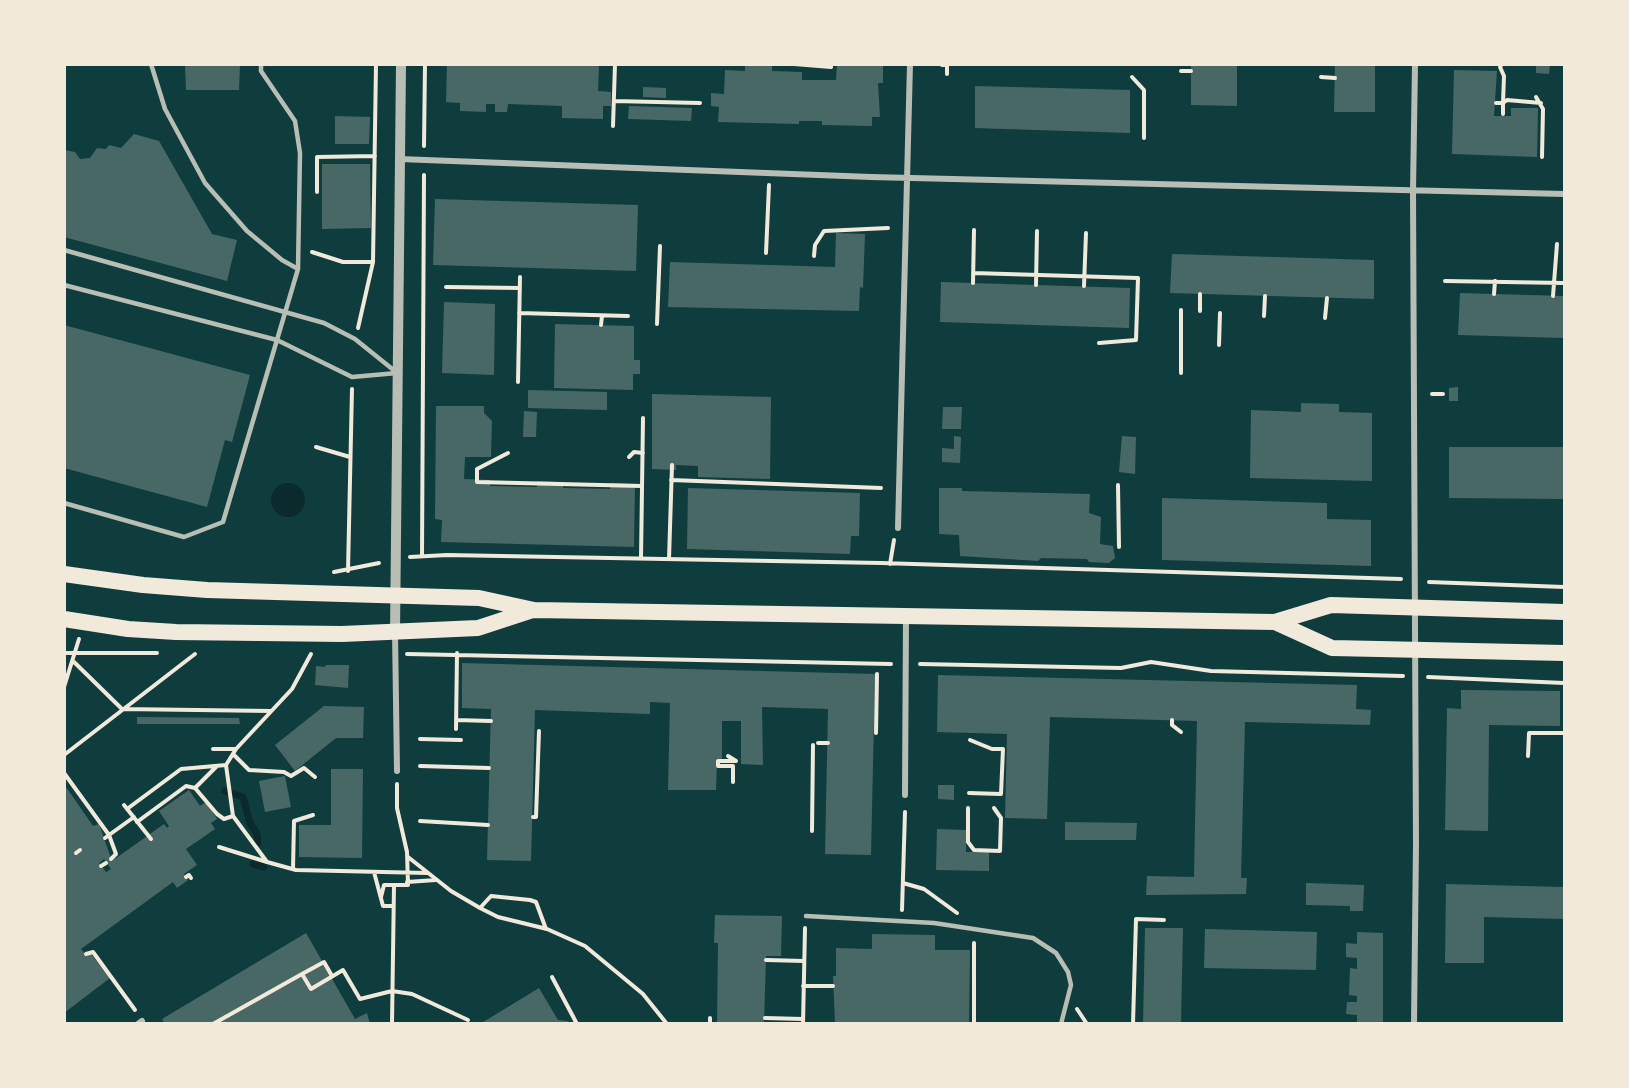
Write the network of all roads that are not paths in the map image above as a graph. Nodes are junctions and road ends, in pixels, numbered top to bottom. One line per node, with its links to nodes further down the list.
1 (151, 64): 11 (lane)
2 (261, 64): 11 (lane)
3 (401, 64): 6 (street)
4 (909, 64): 7 (street)
5 (1415, 64): 8 (street)
6 (398, 159): 7 (street); 15 (street)
7 (908, 178): 8 (street); 17 (street)
8 (1413, 190): 9 (street); 20 (street)
9 (1564, 194)
10 (64, 250): 13 (lane)
11 (298, 269): 13 (lane)
12 (64, 285): 14 (lane)
13 (285, 312): 14 (lane); 15 (lane)
14 (277, 340): 15 (lane); 16 (lane)
15 (397, 373): 19 (street)
16 (64, 503)
17 (898, 528)
18 (64, 574): 19 (highway)
19 (394, 596): 21 (highway); 26 (street)
20 (1416, 608): 22 (highway); 25 (highway); 27 (street)
21 (534, 610): 23 (highway); 26 (highway)
22 (1564, 612)
23 (906, 616): 25 (highway); 30 (street)
24 (64, 619): 26 (highway)
25 (1275, 622): 27 (highway)
26 (395, 632): 29 (street)
27 (1416, 651): 28 (highway); 33 (street)
28 (1564, 653)
29 (397, 771)
30 (905, 795)
31 (806, 916): 32 (lane)
32 (1061, 1023)
33 (1413, 1023)

